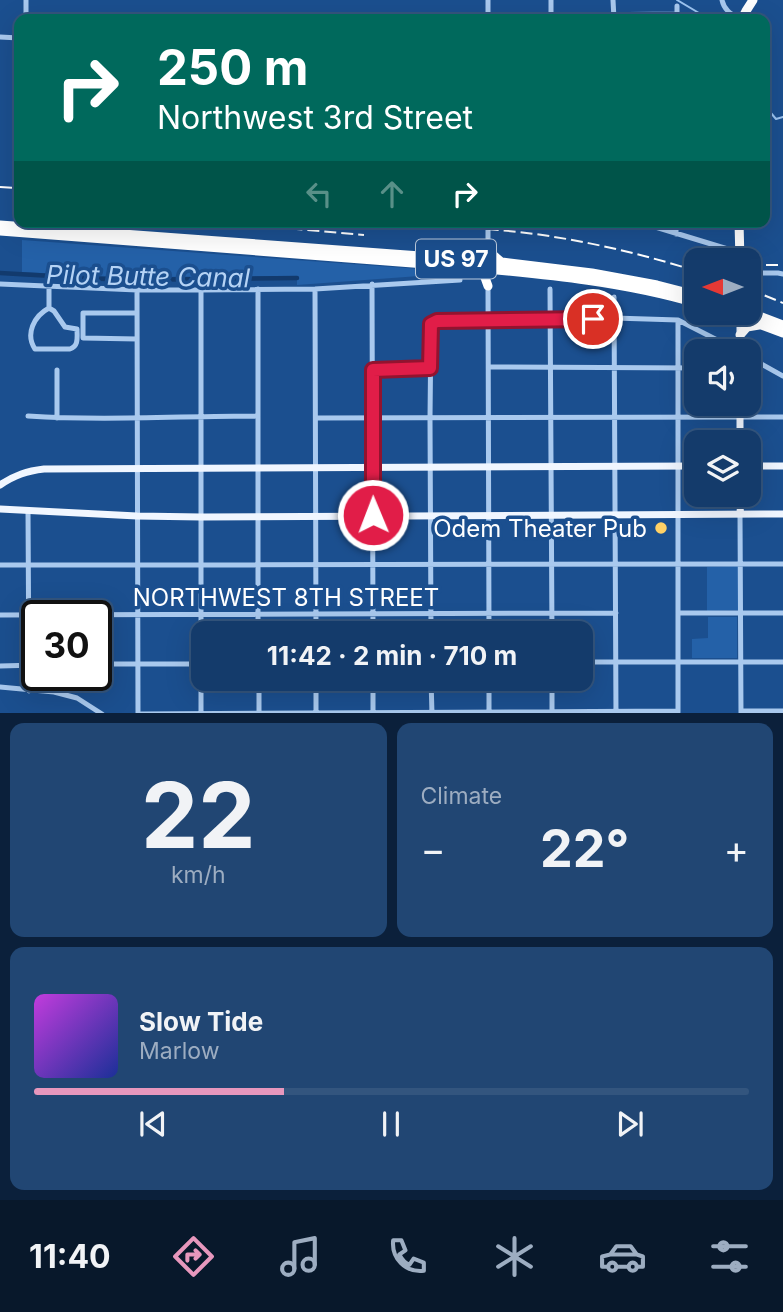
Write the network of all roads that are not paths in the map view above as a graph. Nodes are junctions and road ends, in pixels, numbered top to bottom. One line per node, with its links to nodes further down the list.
1 (722, 0): 4 (street)
2 (677, 6): 3 (street)
3 (677, 14)
4 (732, 14)
5 (15, 228): 15 (highway, US 97)
6 (72, 228): 15 (highway, US 97)
7 (488, 228): 12 (street)
8 (662, 228): 11 (street)
9 (676, 228): 11 (street)
10 (739, 228): 14 (highway)
11 (676, 234): 13 (street)
12 (488, 243): 15 (highway); 16 (highway)
13 (724, 248)
14 (740, 248)
15 (476, 264): 16 (highway, US 97); 23 (highway)
16 (500, 266): 23 (highway); 29 (highway, US 97); 31 (highway, US 97)
17 (761, 273): 18 (street)
18 (783, 274)
19 (460, 280): 21 (street)
20 (0, 284): 22 (street)
21 (372, 284): 25 (street); 55 (street)
22 (49, 286): 27 (street); 32 (street)
23 (488, 286): 36 (street)
24 (258, 289): 25 (street); 28 (street); 59 (street)
25 (315, 289): 66 (street)
26 (550, 289): 37 (street)
27 (137, 290): 28 (street); 33 (street)
28 (201, 290): 58 (street)
29 (684, 292)
30 (614, 297): 34 (street)
31 (684, 300)
32 (49, 308): 32 (street)
33 (137, 313): 44 (street); 44 (street)
34 (614, 318): 37 (street); 38 (street); 51 (street)
35 (761, 318): 40 (highway)
36 (488, 320): 37 (street); 48 (street); 49 (street)
37 (550, 320): 50 (street)
38 (678, 320): 45 (street); 52 (street)
39 (763, 324): 42 (highway); 43 (highway)
40 (783, 324)
41 (741, 326): 43 (main road)
42 (783, 333)
43 (740, 335): 46 (main road)
44 (137, 339): 65 (street)
45 (715, 339)
46 (740, 339)
47 (761, 364): 56 (street)
48 (489, 367): 50 (street); 60 (street)
49 (430, 368): 55 (street); 68 (street)
50 (551, 368): 51 (street); 69 (street)
51 (614, 368): 52 (street); 70 (street)
52 (678, 369): 53 (street); 62 (street)
53 (684, 369)
54 (57, 370): 64 (street)
55 (373, 370): 67 (street)
56 (783, 376)
57 (28, 416): 64 (street)
58 (201, 416): 59 (street); 65 (street); 84 (street)
59 (258, 416): 78 (street)
60 (489, 416): 68 (street); 69 (street); 82 (street)
61 (783, 416): 63 (street)
62 (678, 417): 63 (street); 70 (street); 76 (street)
63 (740, 417): 71 (main road)
64 (57, 418): 65 (street)
65 (137, 418): 83 (street)
66 (316, 418): 67 (street); 79 (street)
67 (373, 418): 68 (street); 80 (street)
68 (429, 418): 81 (street)
69 (551, 418): 70 (street); 74 (street)
70 (614, 418): 75 (street)
71 (740, 430)
72 (761, 466): 73 (main road)
73 (783, 466)
74 (551, 467): 75 (main road); 82 (main road); 97 (street)
75 (615, 467): 76 (main road); 98 (street)
76 (678, 467): 77 (main road); 99 (street)
77 (684, 467)
78 (258, 468): 79 (main road); 84 (main road); 94 (street)
79 (316, 468): 80 (main road); 95 (street)
80 (373, 468): 81 (main road); 91 (street)
81 (431, 468): 82 (main road); 92 (street)
82 (489, 468): 96 (street)
83 (137, 469): 84 (main road); 85 (main road); 93 (street)
84 (201, 469): 100 (street)
85 (0, 485)
86 (740, 507): 89 (main road)
87 (0, 509): 88 (main road)
88 (28, 510): 93 (main road); 105 (street)
89 (740, 514): 90 (main road); 99 (main road); 101 (street)
90 (783, 514)
91 (373, 515): 92 (main road); 95 (main road); 109 (street)
92 (431, 515): 96 (main road); 110 (street)
93 (137, 516): 100 (main road); 106 (street)
94 (258, 516): 95 (main road); 100 (main road); 114 (street)
95 (316, 516): 108 (street)
96 (489, 516): 97 (main road); 111 (street)
97 (551, 516): 98 (main road); 112 (street)
98 (615, 516): 99 (main road); 102 (street)
99 (678, 516): 113 (street)
100 (201, 517): 107 (street)
101 (740, 563): 103 (street); 113 (street); 119 (street)
102 (615, 564): 112 (street); 113 (street); 117 (street)
103 (783, 564)
104 (0, 565): 105 (street)
105 (28, 565): 106 (street); 115 (street)
106 (138, 565): 107 (street); 128 (street)
107 (201, 565): 114 (street); 129 (street)
108 (316, 565): 109 (street); 114 (street); 121 (street)
109 (373, 565): 110 (street); 122 (street)
110 (431, 565): 111 (street); 123 (street)
111 (489, 565): 112 (street); 116 (street)
112 (552, 565): 124 (street)
113 (678, 565): 118 (street)
114 (258, 566): 130 (street)
115 (28, 600)
116 (489, 613): 123 (street, NORTHWEST 8TH STREET); 124 (street, NORTHWEST 8TH STREET); 136 (street)
117 (616, 613): 124 (street, NORTHWEST 8TH STREET); 139 (street)
118 (678, 613): 119 (street); 140 (street)
119 (741, 613): 120 (street); 141 (street)
120 (783, 613)
121 (316, 614): 122 (street, NORTHWEST 8TH STREET); 130 (street, NORTHWEST 8TH STREET); 133 (street)
122 (374, 614): 123 (street, NORTHWEST 8TH STREET); 134 (street)
123 (431, 614): 135 (street)
124 (552, 614): 137 (street)
125 (0, 615): 126 (street, NORTHWEST 8TH STREET)
126 (21, 615)
127 (112, 615): 128 (street, NORTHWEST 8TH STREET)
128 (138, 615): 129 (street, NORTHWEST 8TH STREET); 144 (street)
129 (201, 615): 130 (street, NORTHWEST 8TH STREET); 131 (street)
130 (258, 615): 132 (street)
131 (201, 621)
132 (258, 621)
133 (316, 621)
134 (374, 621)
135 (431, 621)
136 (489, 621)
137 (552, 621)
138 (593, 662): 139 (street)
139 (616, 662): 140 (street); 162 (street)
140 (678, 662): 141 (street); 163 (street)
141 (741, 662): 142 (street); 164 (street)
142 (783, 662)
143 (112, 664): 144 (street)
144 (138, 664): 145 (street); 166 (street)
145 (191, 664)
146 (21, 665): 147 (street)
147 (0, 666)
148 (0, 687): 149 (street)
149 (21, 690)
150 (29, 691): 165 (street)
151 (201, 691): 167 (street)
152 (258, 691): 168 (street)
153 (316, 691): 169 (street)
154 (373, 691): 159 (street)
155 (431, 691): 170 (street)
156 (489, 691): 160 (street)
157 (552, 691): 161 (street)
158 (783, 711): 164 (street)
159 (373, 712): 169 (street); 170 (street)
160 (489, 712): 161 (street); 170 (street)
161 (552, 712): 162 (street)
162 (616, 712): 163 (street)
163 (678, 712)
164 (741, 712)
165 (102, 713)
166 (140, 713): 167 (street)
167 (201, 713): 168 (street)
168 (259, 713): 169 (street)
169 (316, 713)
170 (432, 713)

